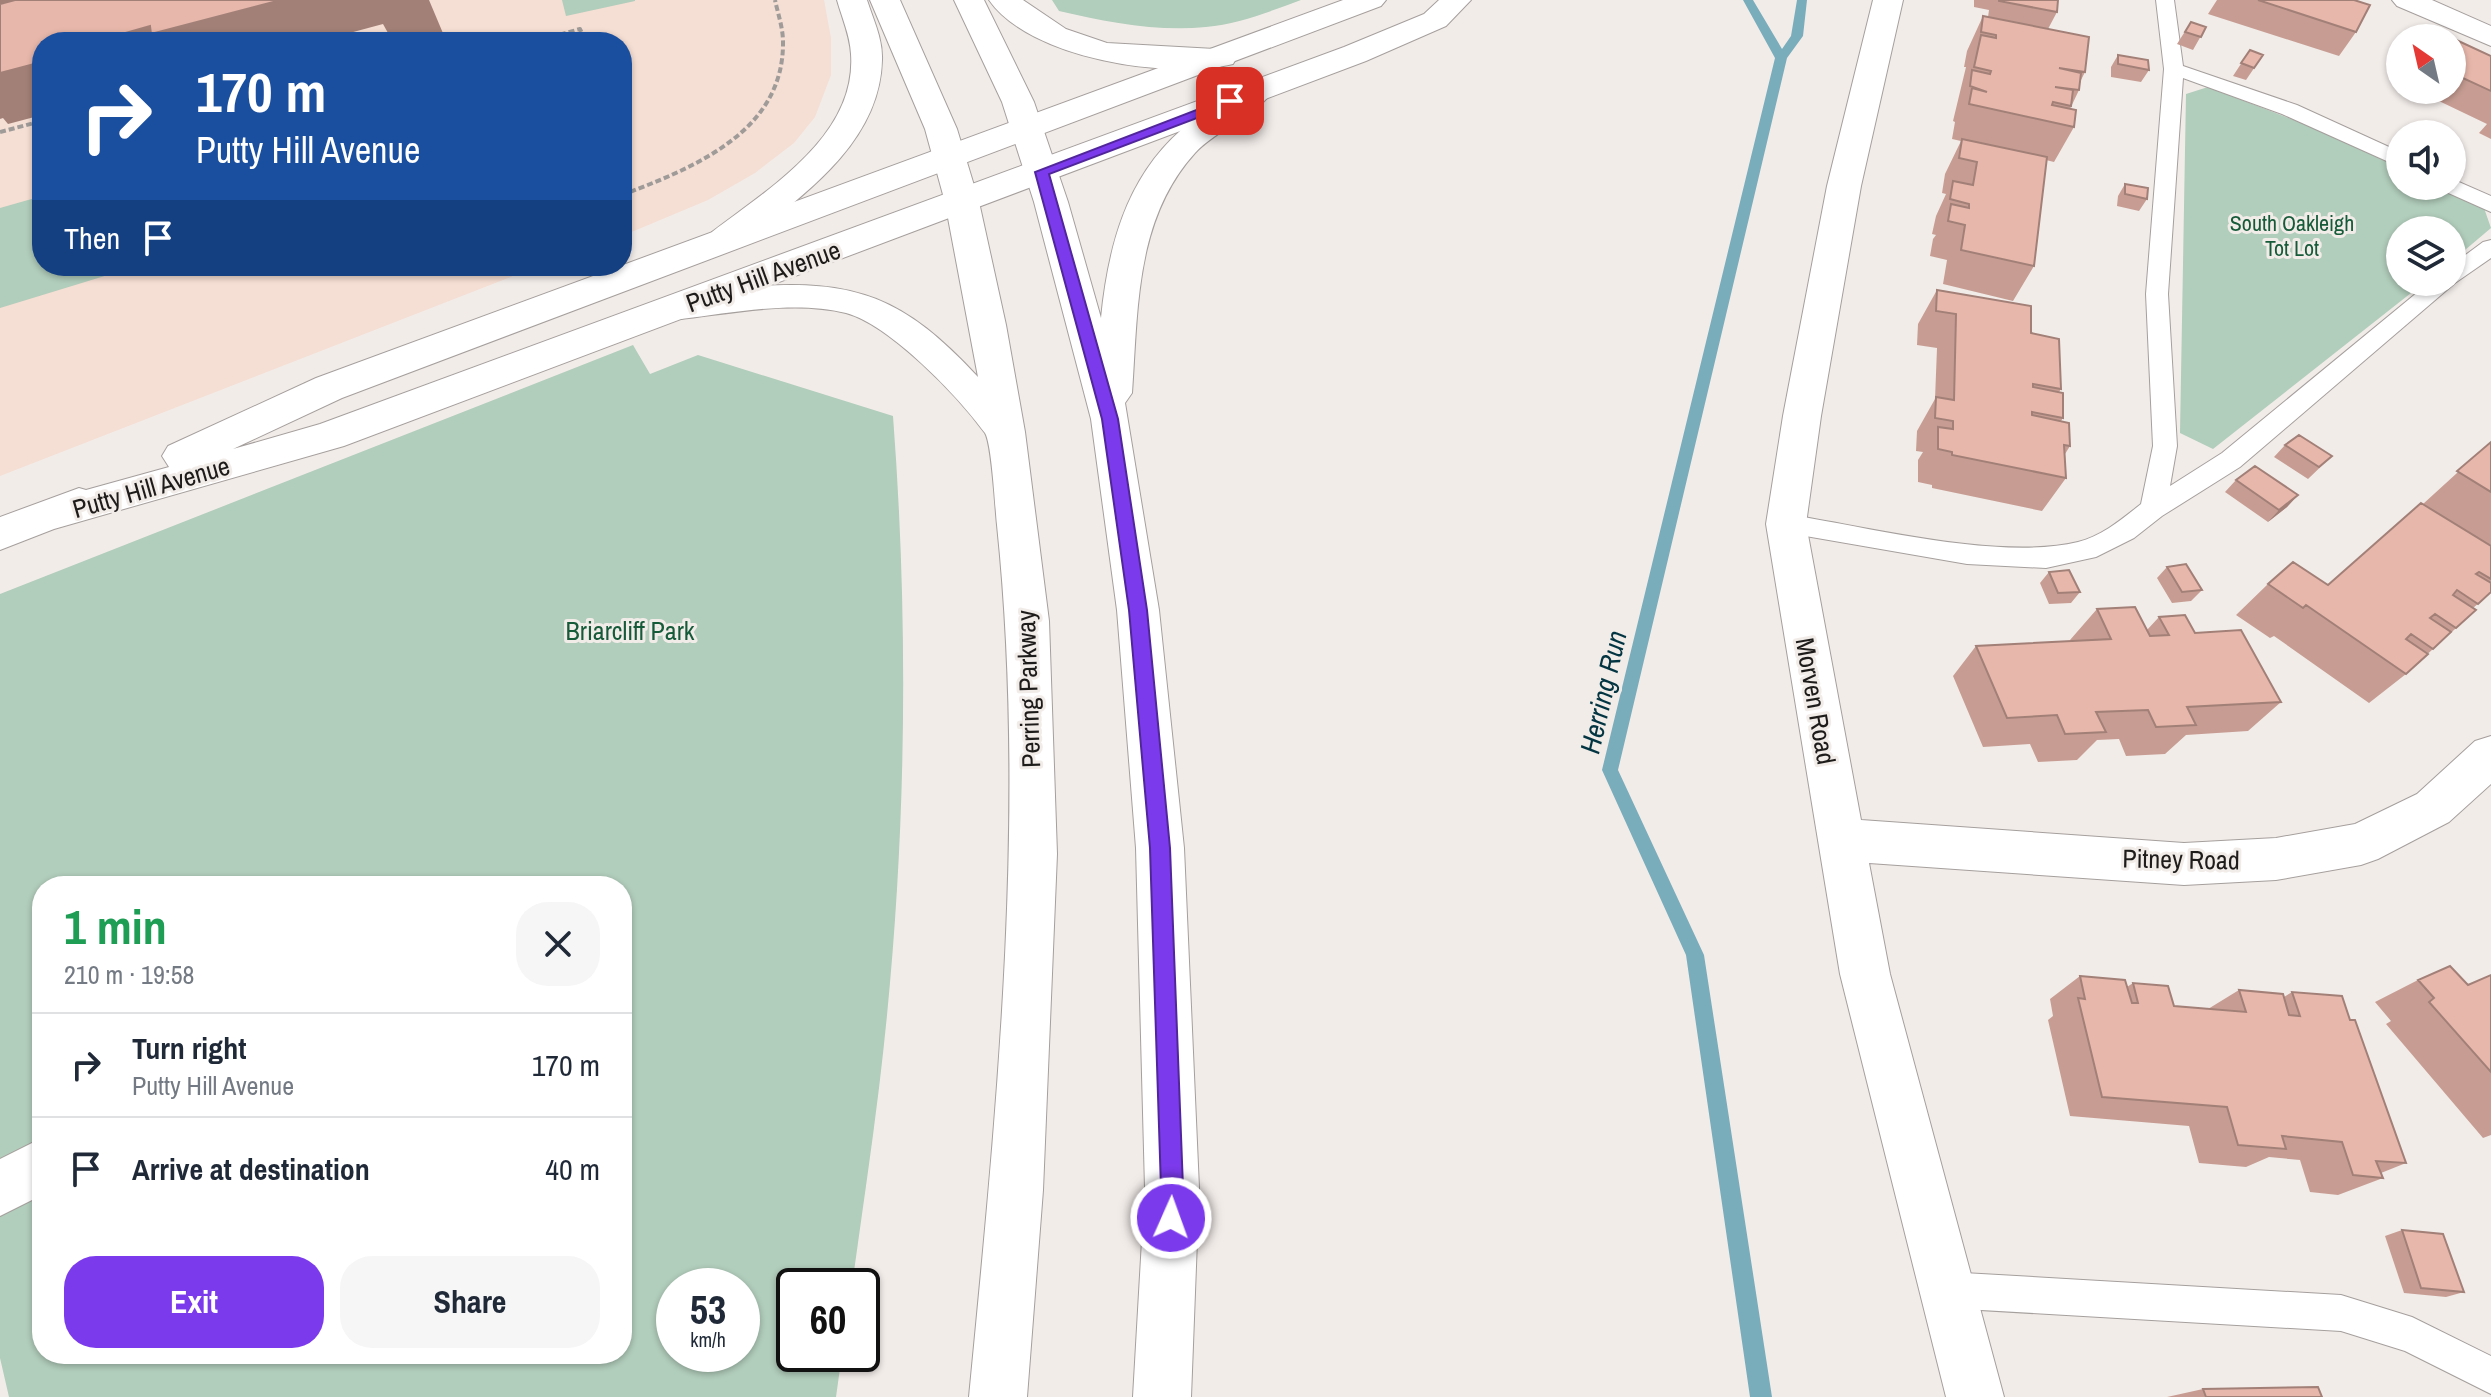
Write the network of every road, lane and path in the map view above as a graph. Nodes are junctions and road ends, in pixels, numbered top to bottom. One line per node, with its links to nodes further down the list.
1 (775, 0): 21 (path)
2 (852, 0): 25 (main road)
3 (885, 0): 19 (main road, Perring Parkway)
4 (969, 0): 16 (main road)
5 (1004, 0): 12 (main road)
6 (1371, 0): 12 (main road, Putty Hill Avenue)
7 (1456, 0): 14 (main road, Putty Hill Avenue)
8 (1888, 0): 36 (main road, Morven Road)
9 (2165, 0): 13 (lane)
10 (2407, 0): 11 (main road)
11 (2491, 37)
12 (1222, 57): 16 (main road, Putty Hill Avenue)
13 (2174, 69): 18 (lane); 34 (lane)
14 (1256, 92): 20 (main road, Putty Hill Avenue); 32 (main road)
15 (32, 124): 17 (path)
16 (1027, 129): 19 (main road, Putty Hill Avenue); 20 (main road)
17 (0, 132)
18 (2386, 153)
19 (950, 157): 23 (main road, Perring Parkway); 25 (main road, Putty Hill Avenue)
20 (1042, 172): 23 (main road, Putty Hill Avenue); 32 (main road)
21 (632, 191)
22 (2466, 193): 24 (lane)
23 (962, 202): 31 (main road, Putty Hill Avenue); 33 (main road, Perring Parkway)
24 (2491, 205)
25 (724, 240): 28 (main road, Putty Hill Avenue)
26 (2491, 247): 27 (lane)
27 (2466, 266)
28 (632, 274)
29 (628, 276): 35 (main road, Putty Hill Avenue)
30 (2427, 296): 34 (lane)
31 (681, 307): 33 (main road); 35 (main road, Putty Hill Avenue)
32 (1110, 419): 45 (main road)
33 (1006, 432): 44 (main road, Perring Parkway)
34 (2153, 509): 36 (lane)
35 (54, 514): 37 (main road, Putty Hill Avenue)
36 (1786, 524): 39 (main road, Morven Road)
37 (0, 534)
38 (2491, 755): 39 (main road, Pitney Road)
39 (1842, 840): 42 (main road, Morven Road)
40 (32, 1171): 41 (main road)
41 (0, 1189)
42 (1946, 1290): 43 (lane); 46 (main road, Morven Road)
43 (2491, 1376)
44 (998, 1397)
45 (1162, 1397)
46 (1975, 1397)

